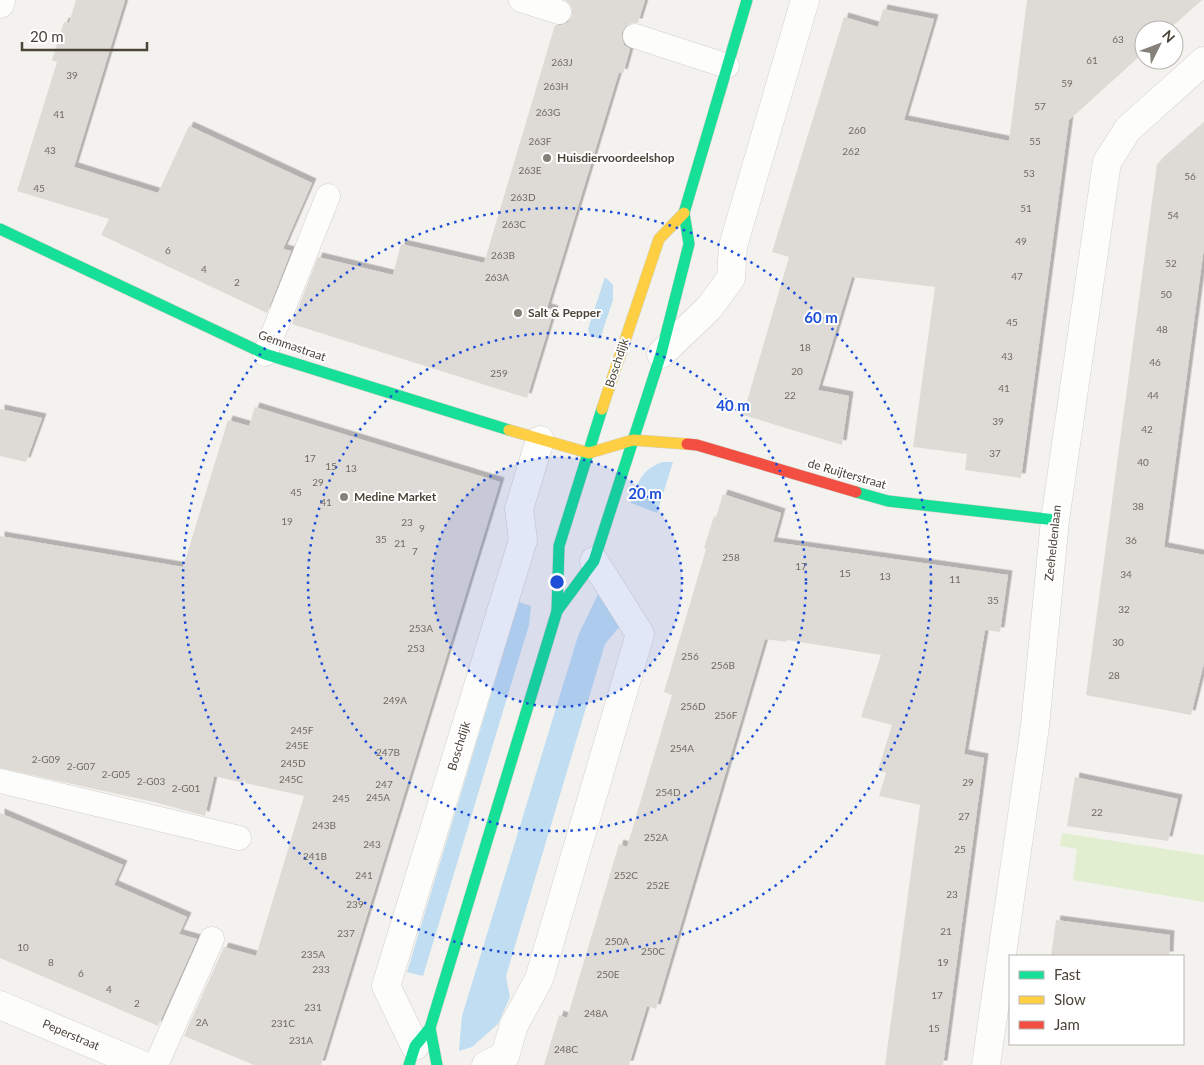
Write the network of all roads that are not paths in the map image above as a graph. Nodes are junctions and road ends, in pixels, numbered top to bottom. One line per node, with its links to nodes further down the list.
1 (521, 0): 4 (lane)
2 (747, 0): 7 (main road, Boschdijk)
3 (805, 0): 12 (street, Boschdijk)
4 (559, 12)
5 (634, 36): 7 (lane)
6 (1204, 61): 16 (street, Zeeheldenlaan)
7 (727, 66): 9 (main road, Boschdijk)
8 (328, 196): 11 (lane)
9 (684, 213): 12 (main road, Boschdijk); 15 (main road, Boschdijk)
10 (0, 229): 11 (main road, Gemmastraat)
11 (266, 354): 13 (main road, Gemmastraat)
12 (661, 354): 14 (main road, Boschdijk)
13 (540, 440): 15 (main road, Gemmastraat); 23 (street, Boschdijk)
14 (633, 440): 15 (main road); 16 (main road, de Ruijterstraat); 17 (main road, Boschdijk)
15 (589, 453): 18 (main road, Boschdijk)
16 (1055, 520): 28 (street, Zeeheldenlaan)
17 (594, 561): 18 (main road, Boschdijk); 27 (street)
18 (557, 611): 23 (main road, Boschdijk)
19 (0, 782): 20 (lane)
20 (240, 838)
21 (212, 939): 25 (lane)
22 (0, 1006): 24 (street, Peperstraat)
23 (418, 1046): 26 (main road, Boschdijk)
24 (142, 1065)
25 (156, 1065)
26 (437, 1065)
27 (486, 1065)
28 (986, 1065)

